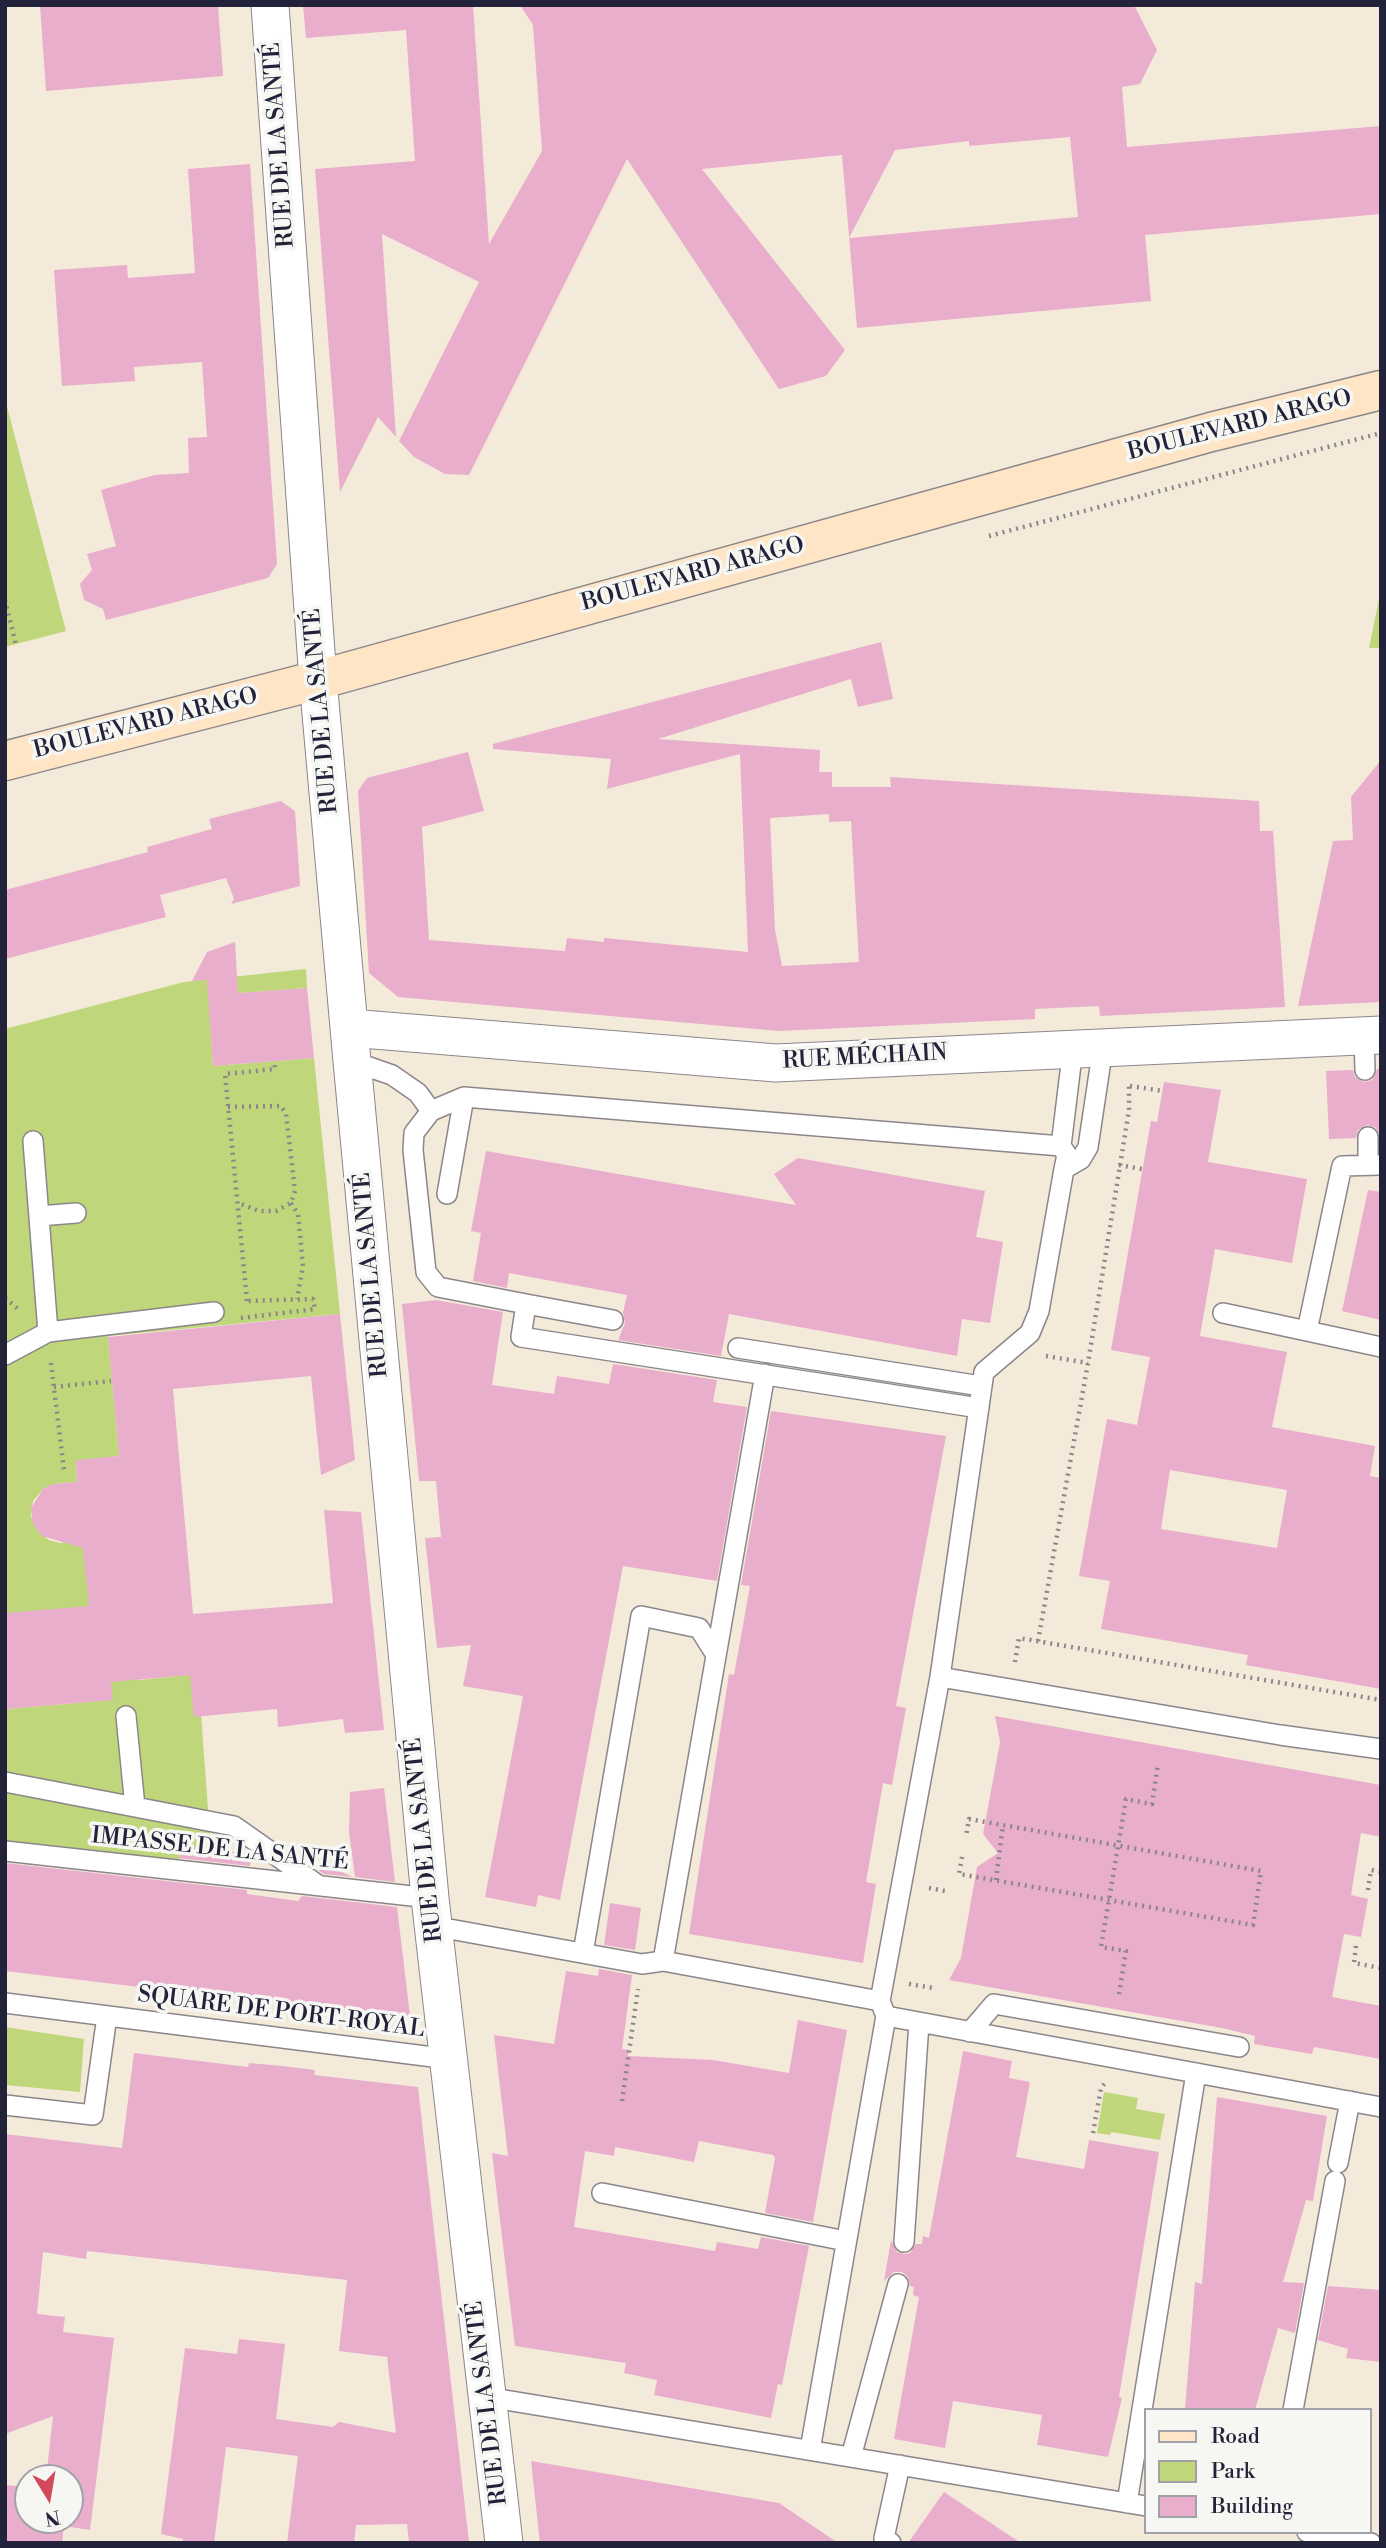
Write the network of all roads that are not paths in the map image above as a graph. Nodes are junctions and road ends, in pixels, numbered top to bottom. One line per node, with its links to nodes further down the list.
1 (270, 5): 3 (street, RUE DE LA SANTÉ)
2 (1381, 390): 3 (main road, BOULEVARD ARAGO)
3 (318, 680): 4 (main road, BOULEVARD ARAGO); 5 (street, RUE DE LA SANTÉ)
4 (5, 761)
5 (351, 1045): 7 (street, RUE MÉCHAIN); 9 (lane); 38 (street, RUE DE LA SANTÉ)
6 (1370, 1047): 7 (street, RUE MÉCHAIN)
7 (1088, 1048): 12 (lane); 14 (lane)
8 (464, 1097): 9 (lane); 12 (lane); 15 (lane)
9 (431, 1111): 18 (lane)
10 (1368, 1137): 13 (lane)
11 (33, 1141): 17 (lane)
12 (1061, 1146): 14 (lane)
13 (1375, 1165): 22 (lane)
14 (1064, 1169): 28 (lane)
15 (447, 1194)
16 (76, 1213): 17 (lane)
17 (39, 1216): 23 (lane)
18 (526, 1304): 21 (lane); 27 (lane)
19 (214, 1312): 23 (lane)
20 (1223, 1313): 22 (lane)
21 (613, 1320)
22 (1307, 1331): 24 (lane)
23 (48, 1332): 26 (lane)
24 (1381, 1347)
25 (738, 1348): 28 (lane)
26 (5, 1355)
27 (765, 1374): 29 (lane); 30 (lane)
28 (981, 1386): 29 (lane)
29 (979, 1408): 31 (lane)
30 (716, 1655): 39 (lane); 40 (lane)
31 (940, 1678): 33 (lane); 42 (lane)
32 (127, 1716): 35 (lane)
33 (1381, 1749)
34 (5, 1783): 35 (lane)
35 (135, 1807): 37 (lane)
36 (5, 1851): 37 (lane, IMPASSE DE LA SANTÉ)
37 (319, 1885): 38 (lane, IMPASSE DE LA SANTÉ)
38 (432, 1912): 39 (lane, IMPASSE DE LA SANTÉ); 47 (street, RUE DE LA SANTÉ)
39 (583, 1953): 40 (lane, IMPASSE DE LA SANTÉ)
40 (663, 1961): 42 (lane, IMPASSE DE LA SANTÉ)
41 (5, 2003): 43 (lane, SQUARE DE PORT-ROYAL)
42 (883, 2009): 44 (lane, IMPASSE DE LA SANTÉ); 53 (lane)
43 (107, 2016): 47 (lane, SQUARE DE PORT-ROYAL); 50 (lane, SQUARE DE PORT-ROYAL)
44 (919, 2022): 45 (lane, IMPASSE DE LA SANTÉ); 54 (lane)
45 (970, 2032): 46 (lane); 48 (lane, IMPASSE DE LA SANTÉ)
46 (1239, 2047)
47 (449, 2059): 56 (street, RUE DE LA SANTÉ)
48 (1196, 2073): 49 (lane, IMPASSE DE LA SANTÉ); 57 (lane)
49 (1350, 2101): 51 (lane, IMPASSE DE LA SANTÉ); 58 (lane)
50 (5, 2105)
51 (1381, 2107)
52 (601, 2193): 53 (lane)
53 (846, 2241): 59 (lane)
54 (904, 2242)
55 (898, 2284): 61 (lane)
56 (487, 2397): 59 (lane); 65 (street, RUE DE LA SANTÉ)
57 (1150, 2408)
58 (1293, 2408)
59 (810, 2450): 61 (lane)
60 (1144, 2453): 63 (lane)
61 (851, 2457): 62 (lane)
62 (900, 2465): 63 (lane); 66 (lane)
63 (1137, 2504)
64 (1319, 2534): 67 (lane)
65 (504, 2543)
66 (891, 2543)
67 (1371, 2543)

